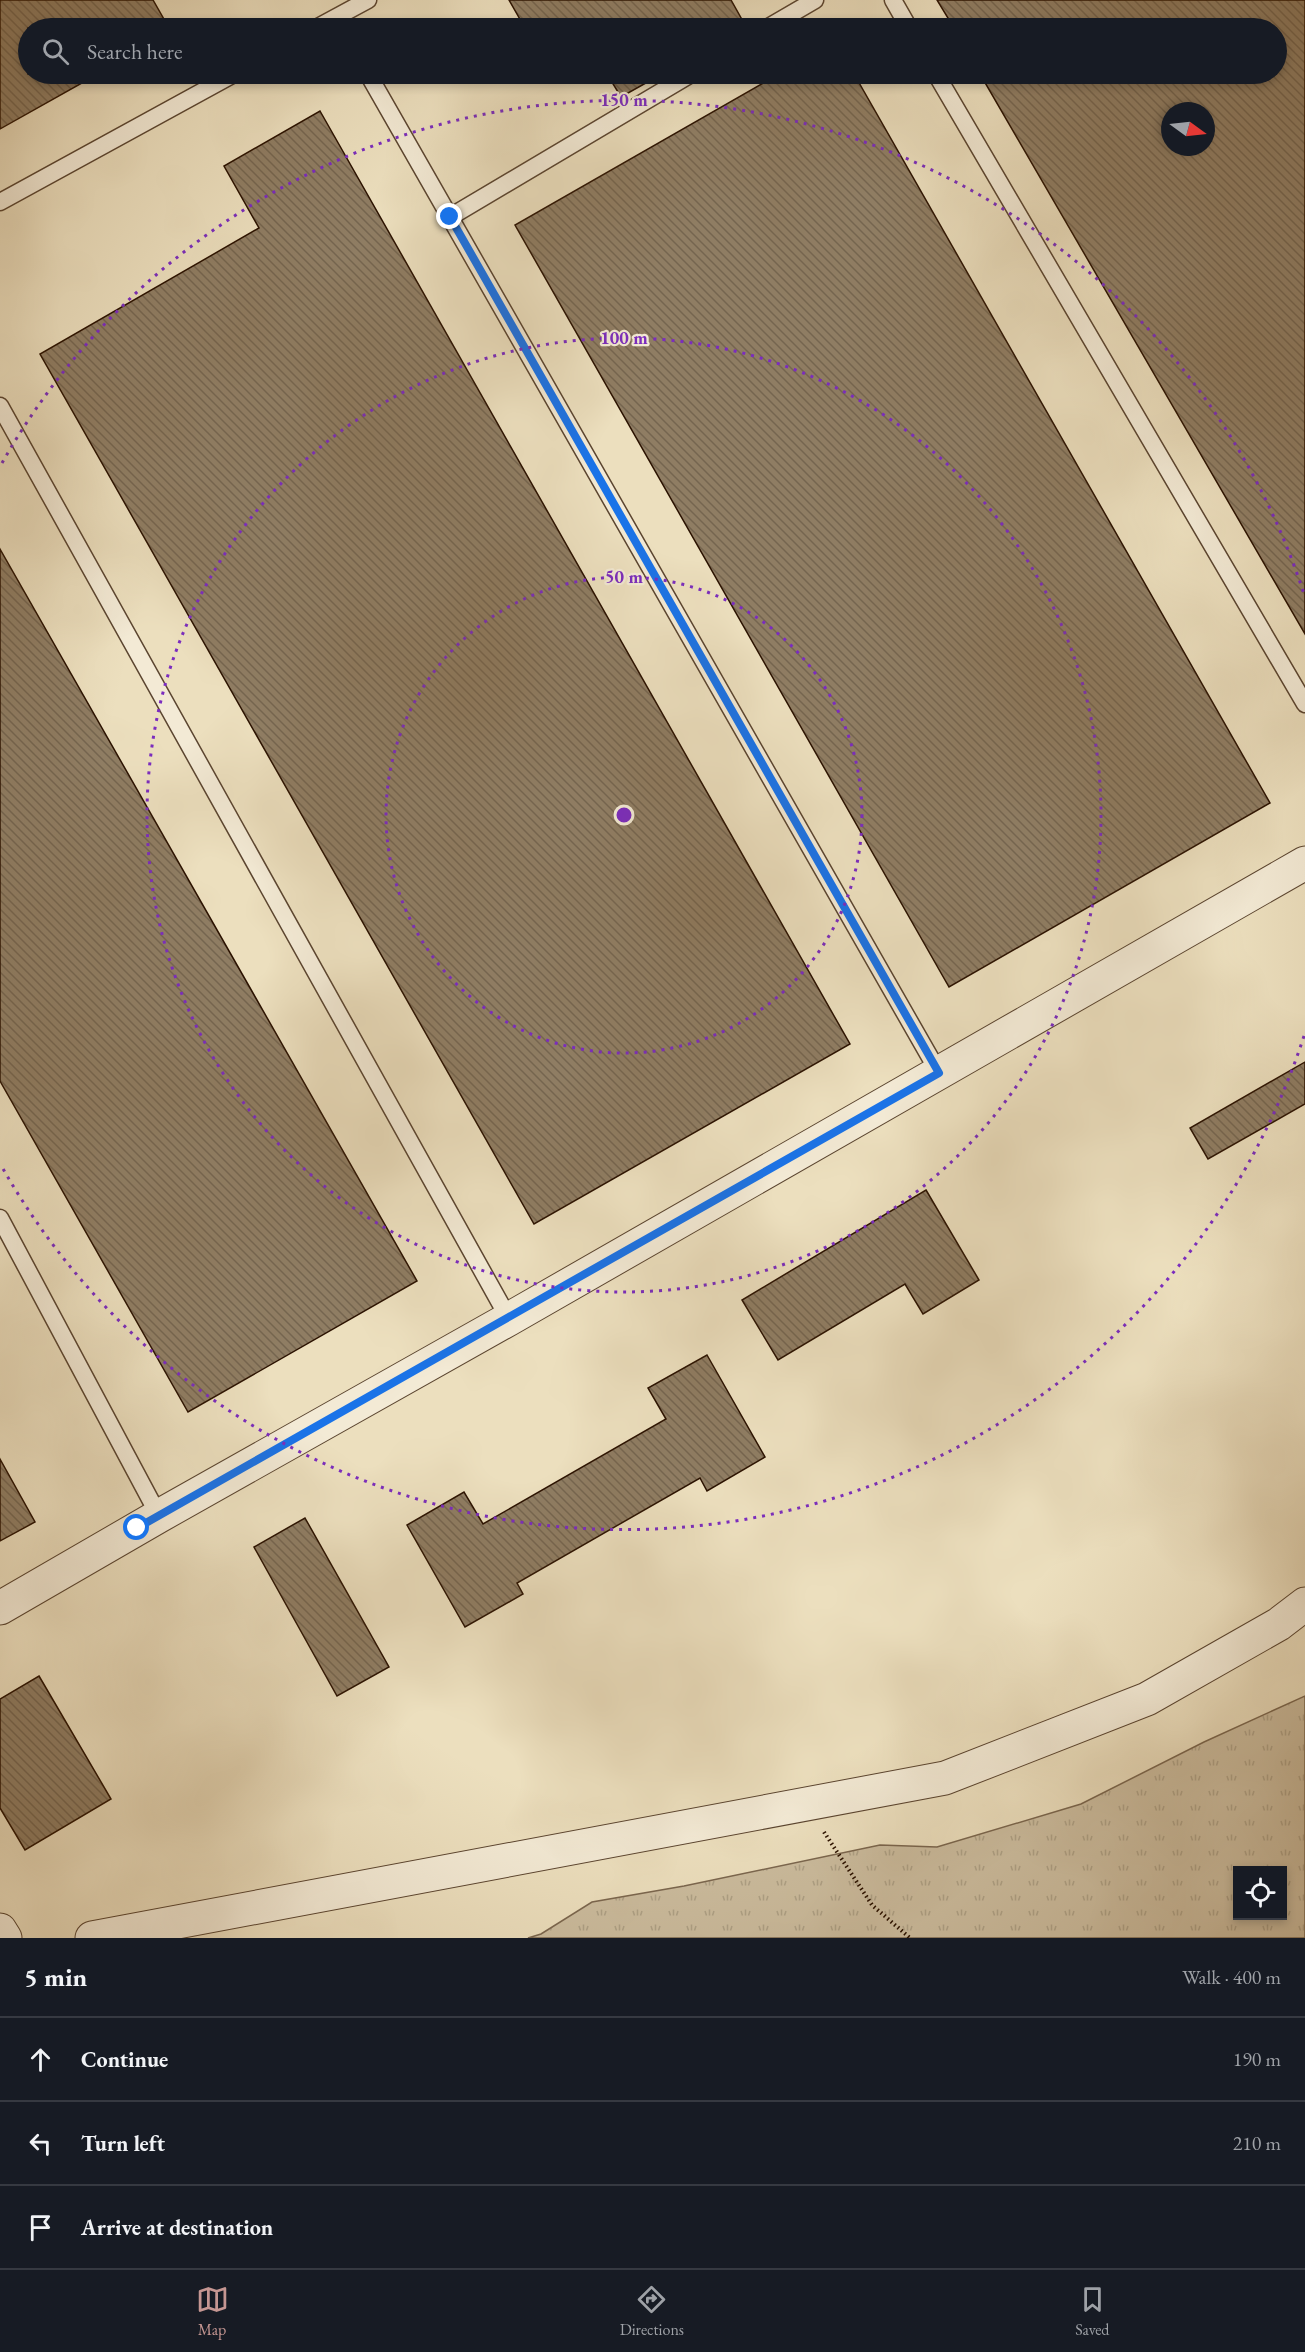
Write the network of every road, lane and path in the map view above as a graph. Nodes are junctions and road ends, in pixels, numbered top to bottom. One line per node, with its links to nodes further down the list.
1 (368, 0): 4 (lane)
2 (815, 0): 5 (lane)
3 (893, 0): 6 (lane)
4 (346, 18)
5 (784, 18)
6 (903, 18)
7 (216, 84): 11 (lane)
8 (375, 84): 12 (lane)
9 (674, 84): 12 (lane)
10 (942, 84): 14 (lane)
11 (0, 202)
12 (450, 217): 16 (lane)
13 (0, 406): 18 (lane)
14 (1305, 704)
15 (1305, 863): 16 (street)
16 (939, 1073): 18 (street)
17 (0, 1218): 19 (lane)
18 (509, 1319): 19 (street)
19 (159, 1515): 21 (street)
20 (1305, 1604): 22 (street)
21 (0, 1608)
22 (806, 1804): 25 (street); 26 (path)
23 (0, 1930): 24 (street)
24 (5, 1938)
25 (92, 1938)
26 (910, 1938)

